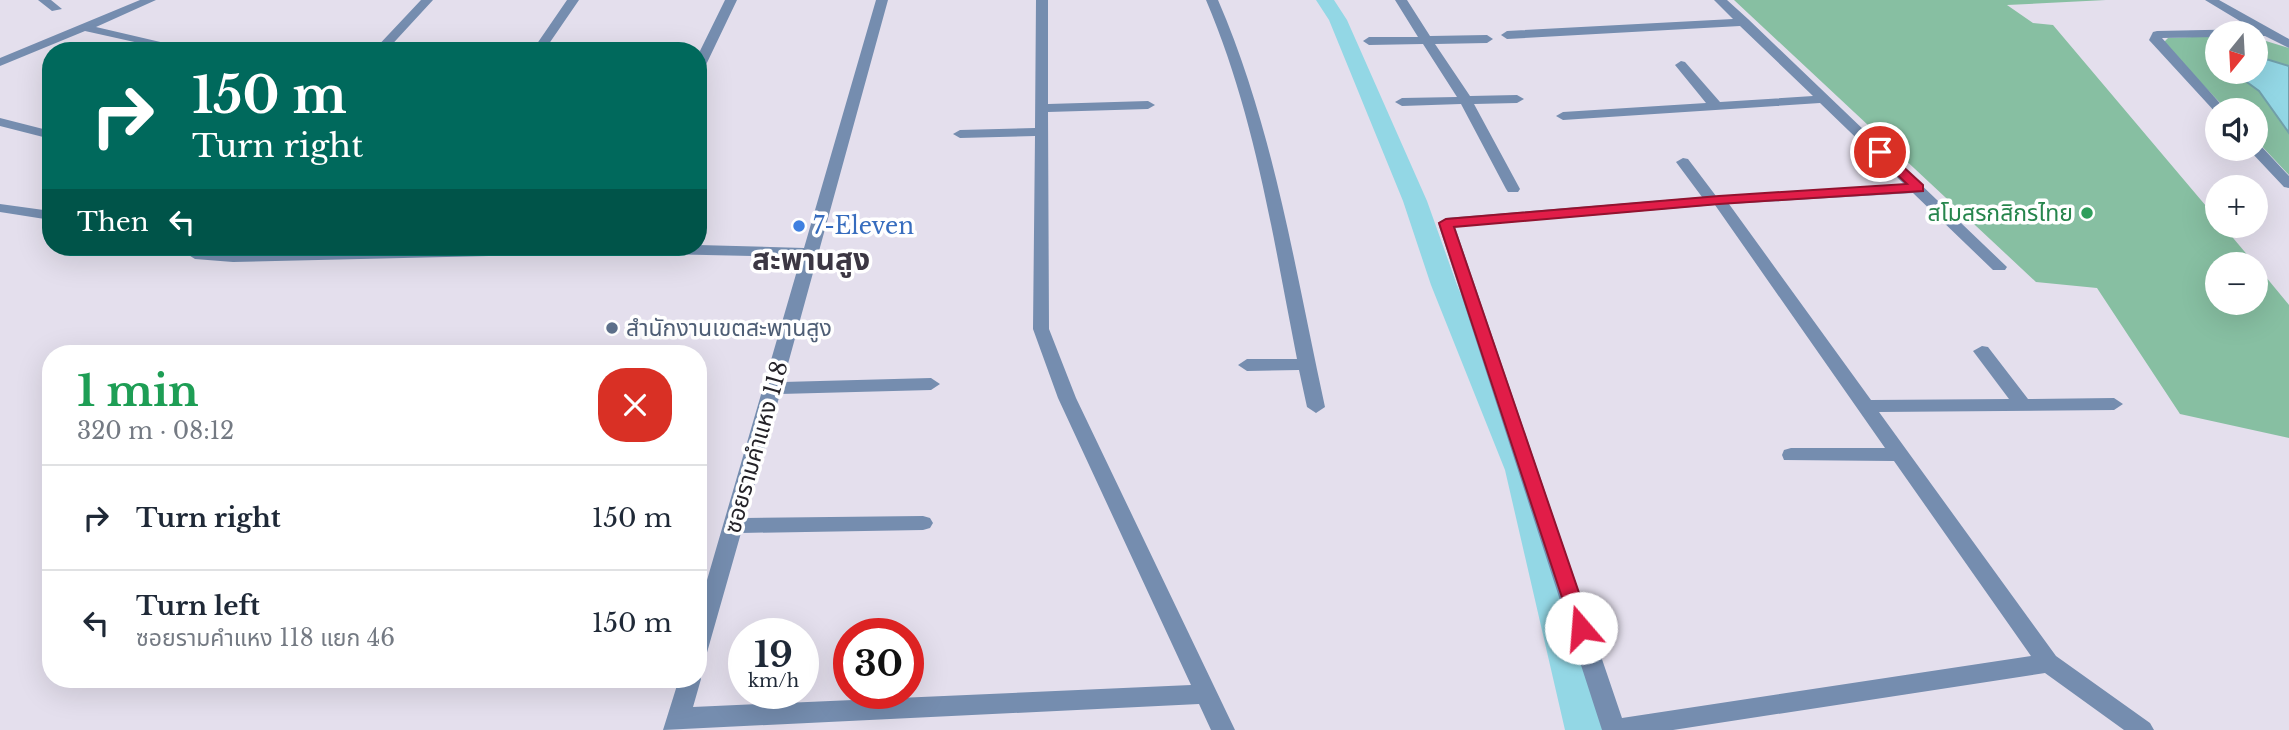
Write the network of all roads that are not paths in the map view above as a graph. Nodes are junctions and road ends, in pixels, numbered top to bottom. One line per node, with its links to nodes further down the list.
1 (44, 0): 12 (street)
2 (150, 0): 15 (street)
3 (427, 0): 24 (street)
4 (573, 0): 25 (street)
5 (731, 0): 28 (street)
6 (882, 0): 53 (street, ซอยรามคำแหง 118)
7 (1042, 0): 38 (street)
8 (1212, 0): 56 (street)
9 (1401, 0): 21 (street)
10 (1720, 0): 14 (street)
11 (2211, 0): 13 (street)
12 (56, 9)
13 (2248, 21)
14 (1744, 22): 18 (street); 33 (street)
15 (81, 27): 22 (street); 23 (street)
16 (2268, 33): 27 (street)
17 (2205, 34): 31 (street)
18 (1507, 35)
19 (1488, 39): 21 (street)
20 (1368, 41): 21 (street)
21 (1428, 41): 34 (street)
22 (46, 42)
23 (150, 42)
24 (387, 42)
25 (544, 42)
26 (42, 44): 29 (street)
27 (2289, 44)
28 (707, 50)
29 (0, 62)
30 (1681, 65): 37 (street)
31 (2208, 98)
32 (1517, 99): 34 (street)
33 (1824, 99): 37 (street); 47 (street)
34 (1466, 101): 35 (street); 48 (street)
35 (1402, 102)
36 (1148, 105): 38 (street)
37 (1716, 106): 39 (street)
38 (1042, 108): 41 (street)
39 (1563, 116)
40 (0, 122): 42 (street)
41 (1042, 132): 43 (street); 71 (street)
42 (42, 133)
43 (960, 134)
44 (2267, 161): 46 (street)
45 (1683, 162): 49 (street)
46 (2289, 184)
47 (1918, 188): 49 (street); 54 (street)
48 (1513, 189)
49 (1715, 200): 62 (street); 74 (street)
50 (3, 213): 51 (street)
51 (42, 215)
52 (707, 250): 53 (street)
53 (812, 253): 59 (street, ซอยรามคำแหง 118)
54 (1999, 267)
55 (1982, 351): 60 (street)
56 (1307, 364): 57 (street); 63 (street)
57 (1247, 365)
58 (931, 384): 59 (street)
59 (773, 388): 67 (street, ซอยรามคำแหง 118)
60 (2022, 404): 61 (street); 62 (street)
61 (2114, 404)
62 (1863, 405): 64 (street)
63 (1317, 407)
64 (1898, 454): 65 (street); 69 (street)
65 (1791, 455)
66 (923, 523): 67 (street)
67 (734, 526): 68 (street, ซอยรามคำแหง 118)
68 (707, 619)
69 (2048, 663): 74 (street); 75 (street)
70 (687, 688): 72 (street)
71 (1206, 694): 72 (street); 73 (street)
72 (677, 724)
73 (1223, 730)
74 (1614, 730)
75 (2142, 730)

